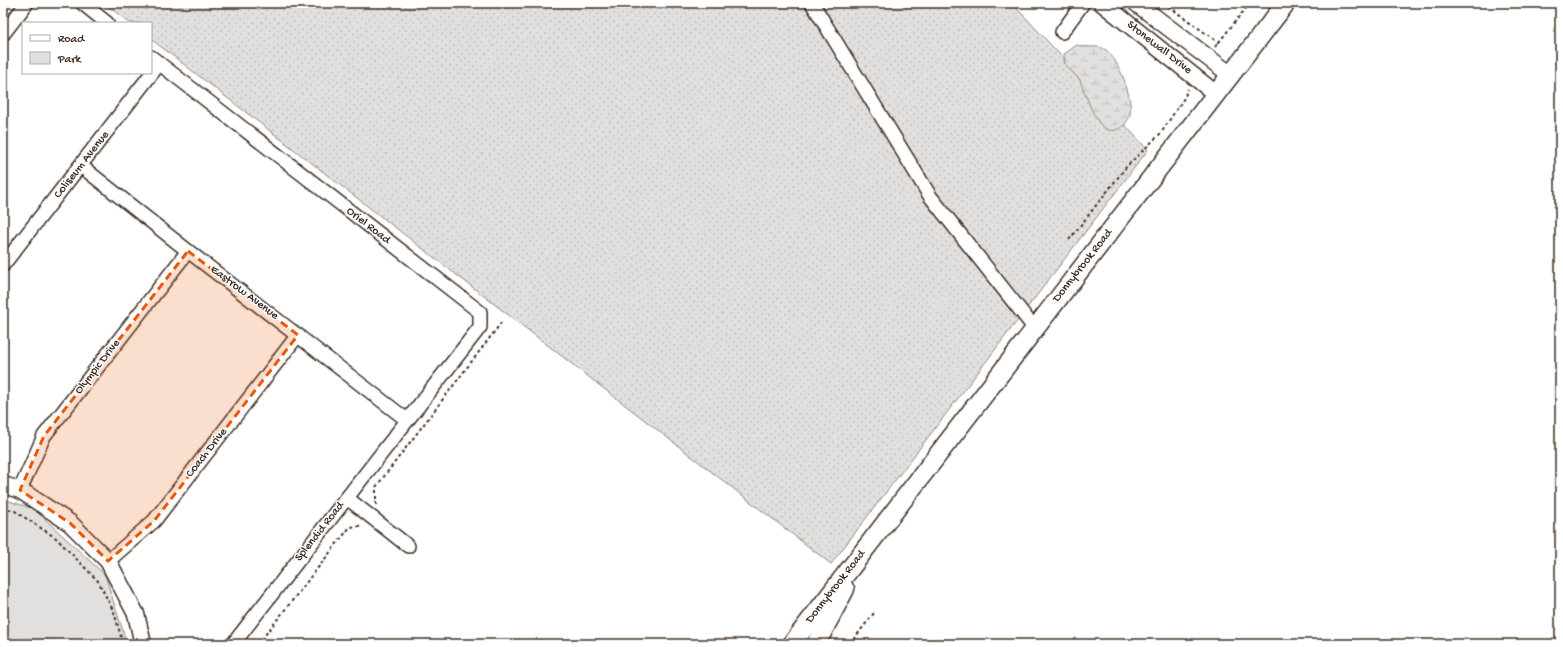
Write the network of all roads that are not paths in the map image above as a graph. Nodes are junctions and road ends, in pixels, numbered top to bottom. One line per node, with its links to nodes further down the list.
1 (27, 3): 10 (street)
2 (82, 3): 8 (street)
3 (812, 3): 18 (street)
4 (1083, 3): 9 (street)
5 (1102, 3): 14 (street, Stonewall Drive)
6 (1136, 3): 13 (street, Stonewall Drive)
7 (1286, 3): 13 (main road, Donnybrook Road)
8 (106, 22)
9 (1062, 32)
10 (3, 34)
11 (155, 61): 20 (street, Oriel Road)
12 (146, 74): 15 (street, Coliseum Avenue)
13 (1231, 75): 14 (main road, Donnybrook Road)
14 (1216, 94): 18 (main road, Donnybrook Road)
15 (81, 166): 16 (street, Eastrow Avenue); 17 (street, Coliseum Avenue)
16 (188, 251): 19 (street, Eastrow Avenue); 22 (street, Olympic Drive)
17 (3, 265)
18 (1035, 329): 24 (main road, Donnybrook Road)
19 (298, 336): 20 (street, Eastrow Avenue); 26 (street, Coach Drive)
20 (407, 420): 23 (street, Splendid Road)
21 (3, 485): 22 (street)
22 (20, 490): 26 (street)
23 (347, 498): 25 (street); 28 (street, Splendid Road)
24 (880, 529): 29 (main road, Donnybrook Road); 30 (main road, Donnybrook Road)
25 (408, 546)
26 (108, 561): 27 (street)
27 (143, 644)
28 (233, 644)
29 (792, 644)
30 (816, 644)

